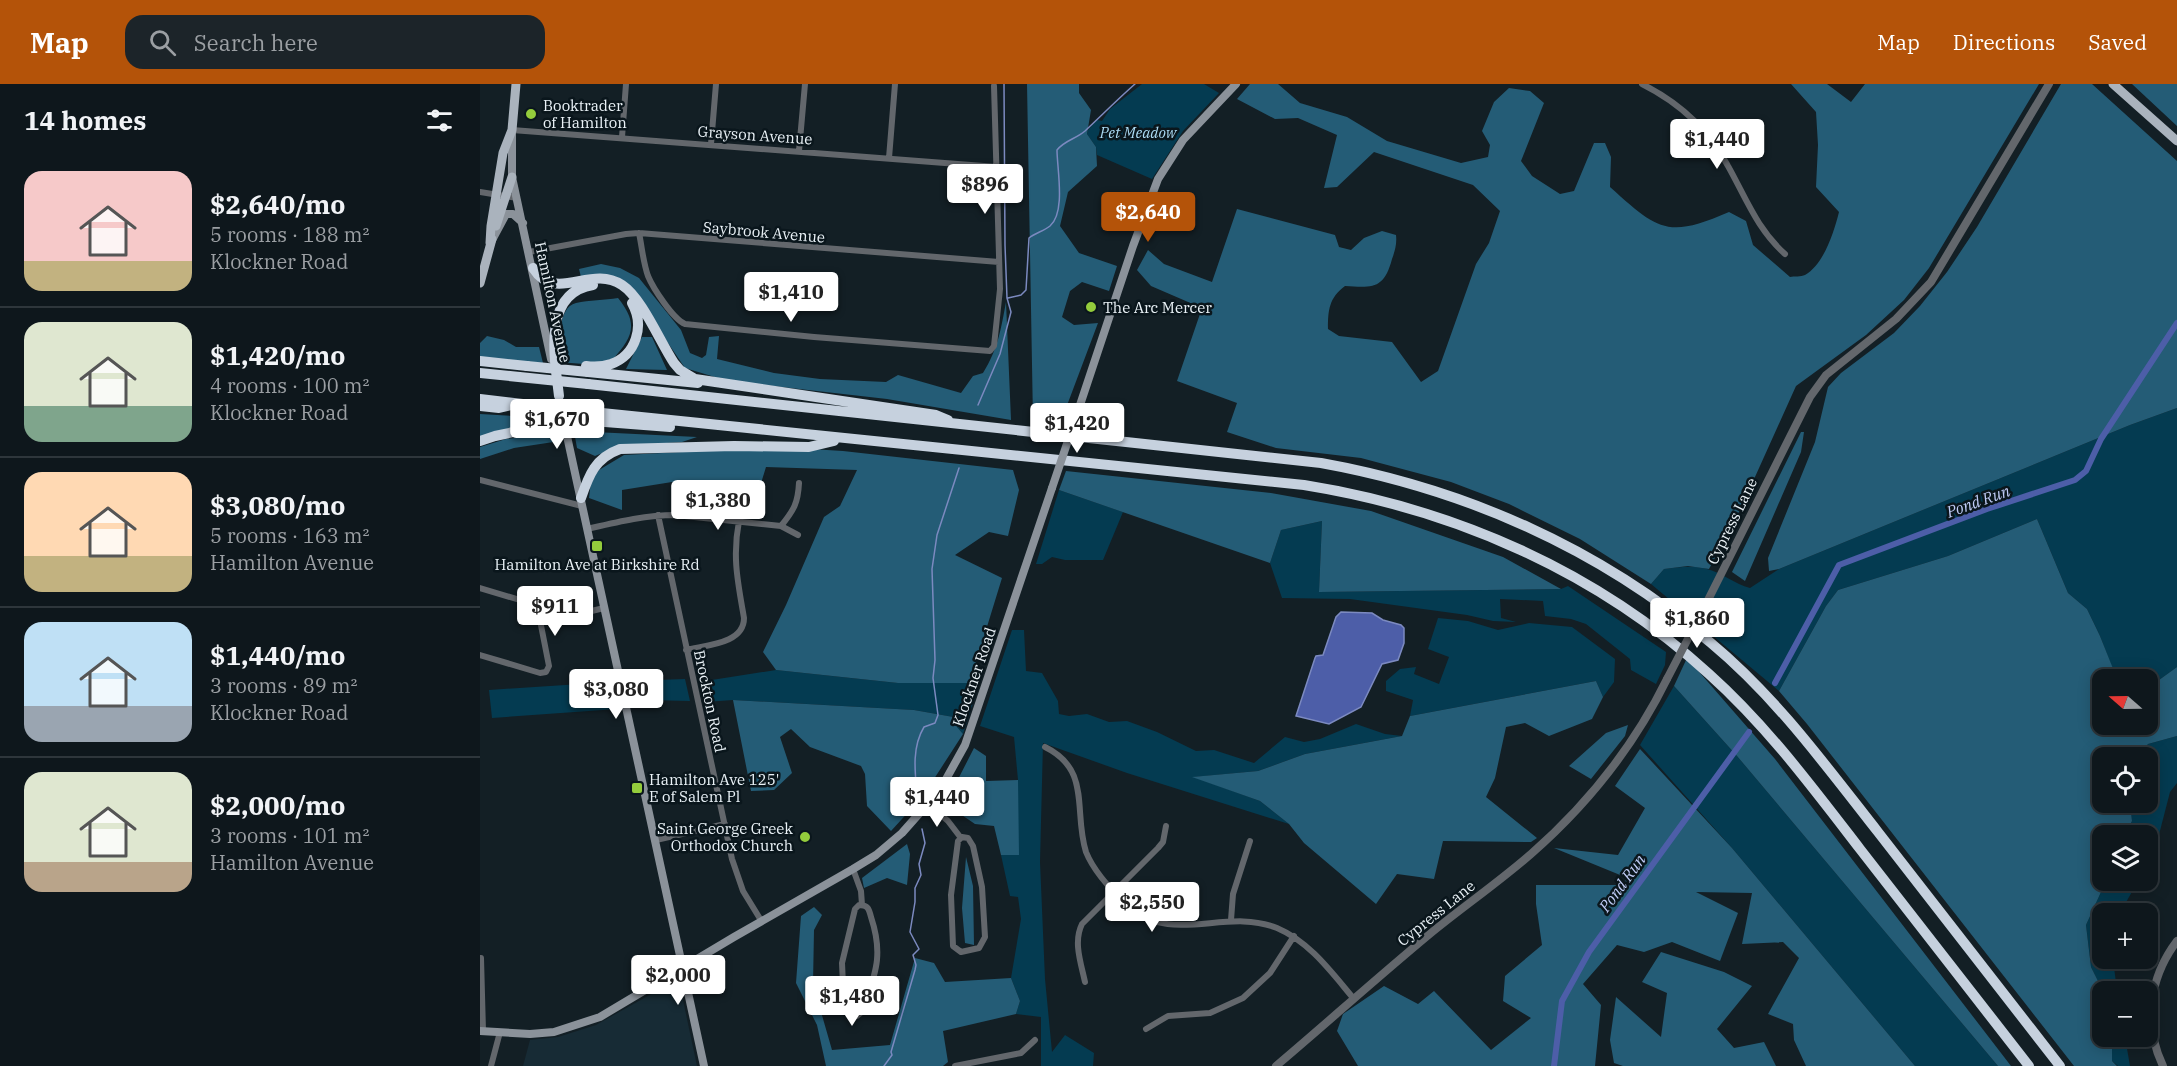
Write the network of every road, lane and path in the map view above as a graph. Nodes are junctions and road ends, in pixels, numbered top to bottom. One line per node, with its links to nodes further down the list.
1 (516, 84): 11 (main road)
2 (626, 84): 12 (street)
3 (716, 84): 14 (street)
4 (805, 84): 15 (street)
5 (895, 84): 16 (street)
6 (1236, 84): 56 (main road, Klockner Road, bridge)
7 (1642, 84): 26 (street)
8 (2049, 84): 72 (street, Cypress Lane, bridge)
9 (2113, 84): 13 (main road)
10 (994, 86): 17 (street)
11 (512, 130): 12 (street, Grayson Avenue); 18 (main road, Hamilton Avenue); 20 (main road)
12 (622, 137): 14 (street, Grayson Avenue)
13 (2177, 141)
14 (711, 144): 15 (street, Grayson Avenue)
15 (799, 151): 16 (street, Grayson Avenue)
16 (889, 158): 17 (street, Grayson Avenue)
17 (997, 167): 27 (street)
18 (512, 177): 20 (main road); 21 (main road, Hamilton Avenue)
19 (480, 192): 20 (street)
20 (501, 195): 21 (street); 24 (main road)
21 (517, 198): 22 (main road, Hamilton Avenue)
22 (523, 223): 24 (main road); 25 (main road, Hamilton Avenue)
23 (639, 233): 25 (street, Saybrook Avenue); 27 (street, Saybrook Avenue); 27 (street)
24 (490, 243): 29 (main road)
25 (529, 252): 28 (main road, Hamilton Avenue)
26 (1785, 254)
27 (999, 262)
28 (533, 268): 33 (highway); 34 (main road, Hamilton Avenue)
29 (480, 283)
30 (480, 361): 31 (highway, bridge)
31 (587, 369): 33 (highway); 34 (highway)
32 (480, 373): 39 (highway, bridge)
33 (737, 386): 39 (highway)
34 (559, 396): 44 (main road, Hamilton Avenue)
35 (480, 399): 36 (highway, bridge)
36 (516, 403): 37 (highway); 38 (highway, bridge)
37 (480, 406)
38 (592, 416): 40 (highway); 41 (highway, bridge)
39 (962, 426): 82 (highway)
40 (843, 439): 44 (highway); 81 (highway)
41 (480, 441)
42 (480, 480): 44 (street)
43 (799, 483): 47 (street)
44 (582, 502): 48 (main road, Hamilton Avenue)
45 (658, 515): 46 (street); 48 (street); 53 (street, Brockton Road)
46 (739, 521): 47 (street); 53 (street)
47 (782, 526): 49 (street)
48 (587, 529): 52 (main road, Hamilton Avenue)
49 (798, 535)
50 (480, 588): 51 (street)
51 (537, 605): 52 (street); 54 (street)
52 (604, 608): 60 (main road, Hamilton Avenue)
53 (686, 650): 57 (street, Brockton Road)
54 (480, 655)
55 (1045, 747): 63 (street)
56 (929, 805): 59 (street); 62 (main road, Klockner Road)
57 (725, 824): 60 (street); 66 (street, Brockton Road)
58 (1166, 826): 63 (street)
59 (961, 838): 59 (street)
60 (656, 840): 70 (main road, Hamilton Avenue)
61 (1250, 841): 65 (street)
62 (853, 869): 64 (street); 66 (main road, Klockner Road)
63 (1114, 891): 65 (street); 71 (street)
64 (862, 905): 64 (street)
65 (1231, 920): 67 (street)
66 (762, 922): 70 (main road, Klockner Road)
67 (1293, 936): 72 (street); 73 (street)
68 (2177, 940): 83 (street)
69 (481, 958): 74 (street)
70 (683, 968): 75 (main road, Klockner Road); 78 (main road, Hamilton Avenue)
71 (1085, 982)
72 (1354, 999): 80 (street, Cypress Lane)
73 (1146, 1029)
74 (481, 1031): 75 (main road, Klockner Road)
75 (500, 1032): 77 (street)
76 (1035, 1040): 79 (street)
77 (491, 1066)
78 (704, 1066)
79 (955, 1066)
80 (1276, 1066)
81 (2029, 1066)
82 (2060, 1066)
83 (2163, 1066)

